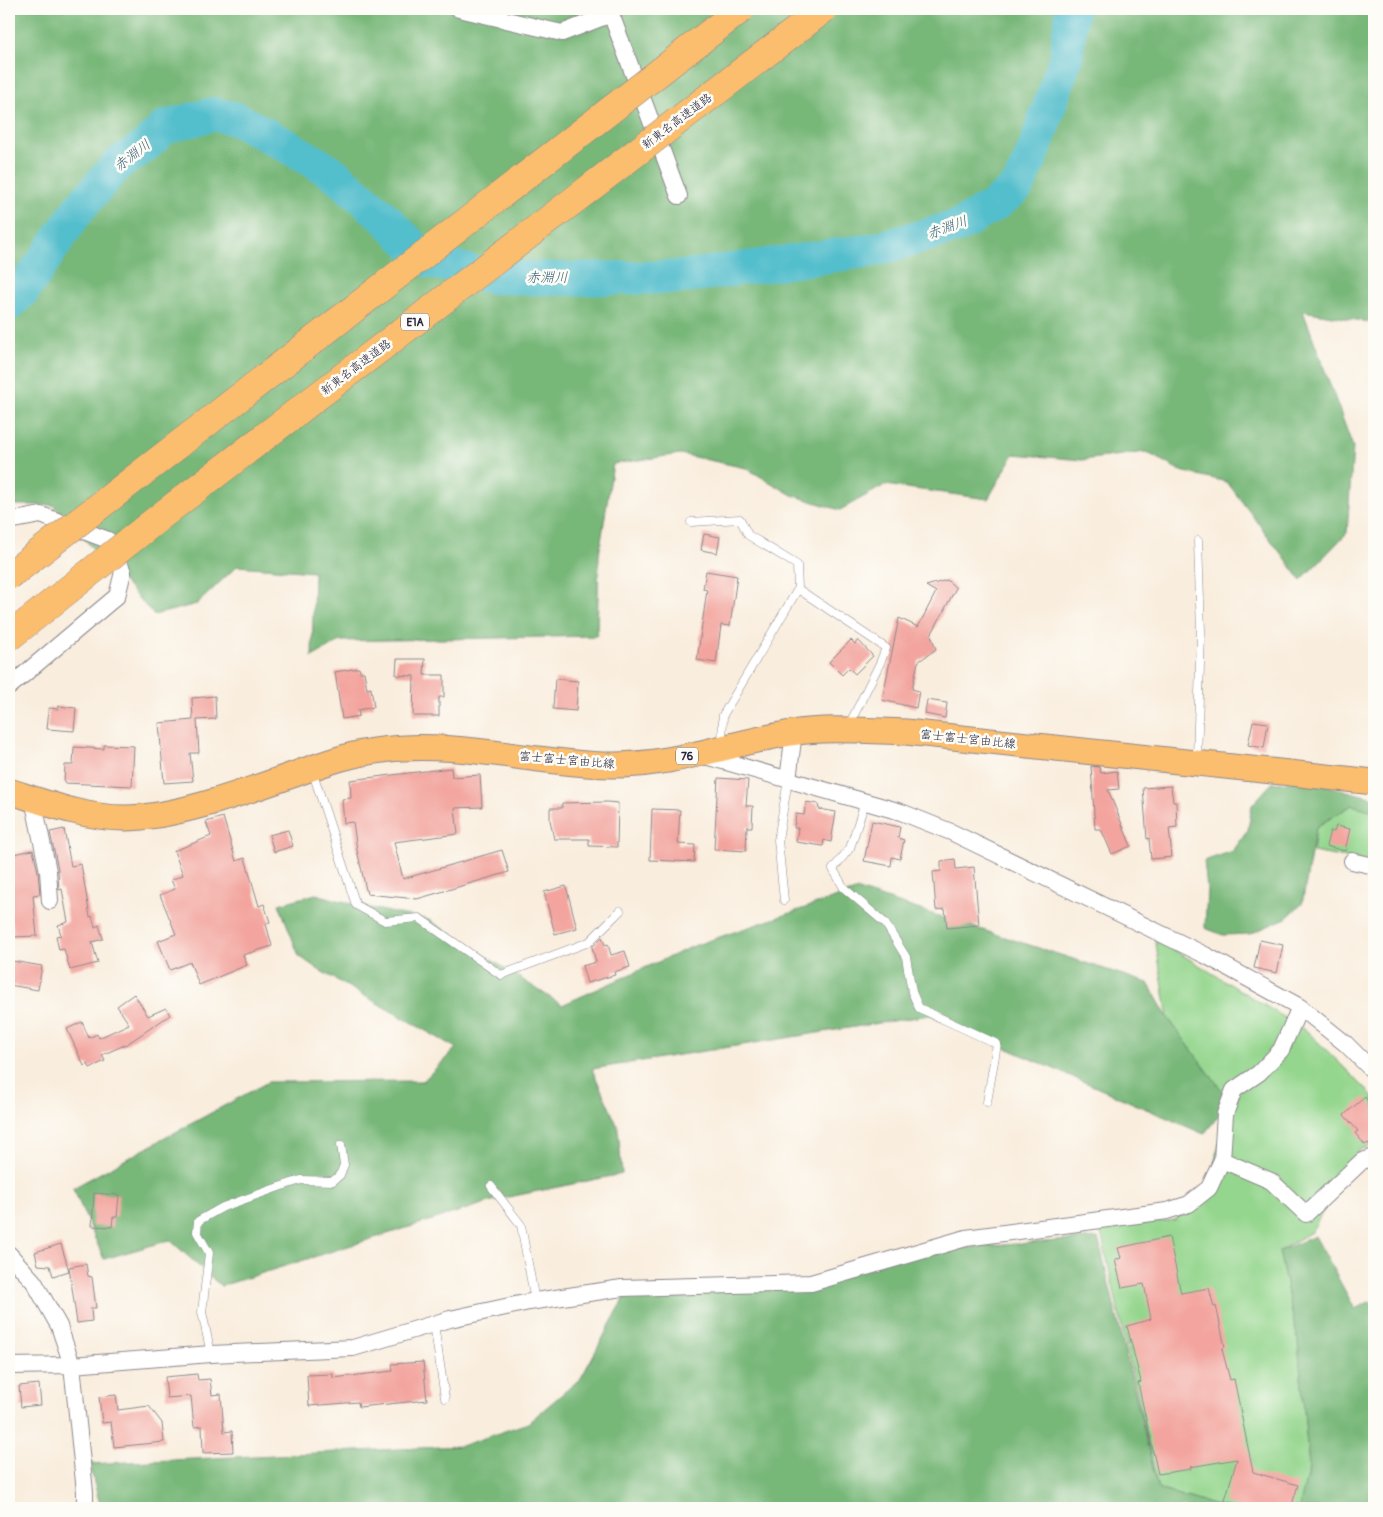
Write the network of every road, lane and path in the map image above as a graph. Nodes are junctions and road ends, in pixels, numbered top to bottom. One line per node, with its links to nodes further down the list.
1 (459, 9): 4 (street)
2 (741, 9): 9 (highway, bridge)
3 (824, 9): 11 (highway, 新東名高速道路 / E1A, bridge)
4 (611, 12): 5 (street)
5 (679, 196)
6 (9, 521): 12 (street)
7 (691, 522): 10 (lane)
8 (1198, 541): 16 (lane)
9 (9, 576)
10 (798, 589): 13 (lane); 15 (lane)
11 (9, 637)
12 (9, 688)
13 (846, 730): 14 (main road, 富士富士宮由比線 / 76); 16 (main road, 富士富士宮由比線 / 76)
14 (794, 732): 15 (main road, 富士富士宮由比線 / 76); 18 (street)
15 (711, 751): 17 (main road, 富士富士宮由比線 / 76); 18 (street)
16 (1196, 763): 19 (main road, 富士富士宮由比線 / 76)
17 (311, 768): 21 (main road, 富士富士宮由比線 / 76); 27 (lane)
18 (788, 780): 22 (street); 25 (lane)
19 (1374, 782)
20 (9, 791): 21 (main road, 富士富士宮由比線 / 76)
21 (33, 799): 26 (street)
22 (865, 802): 28 (street); 30 (lane)
23 (1352, 861): 24 (street)
24 (1374, 866)
25 (784, 900)
26 (50, 901)
27 (620, 911)
28 (1300, 1007): 29 (street); 33 (street)
29 (1374, 1072)
30 (987, 1102)
31 (340, 1145): 38 (lane)
32 (1374, 1157): 33 (street)
33 (1222, 1160): 36 (street)
34 (491, 1186): 36 (lane)
35 (9, 1254): 40 (street)
36 (535, 1301): 37 (street)
37 (434, 1324): 38 (street); 41 (lane)
38 (210, 1354): 40 (street)
39 (9, 1366): 40 (street)
40 (72, 1366): 42 (street)
41 (445, 1398)
42 (85, 1508)

